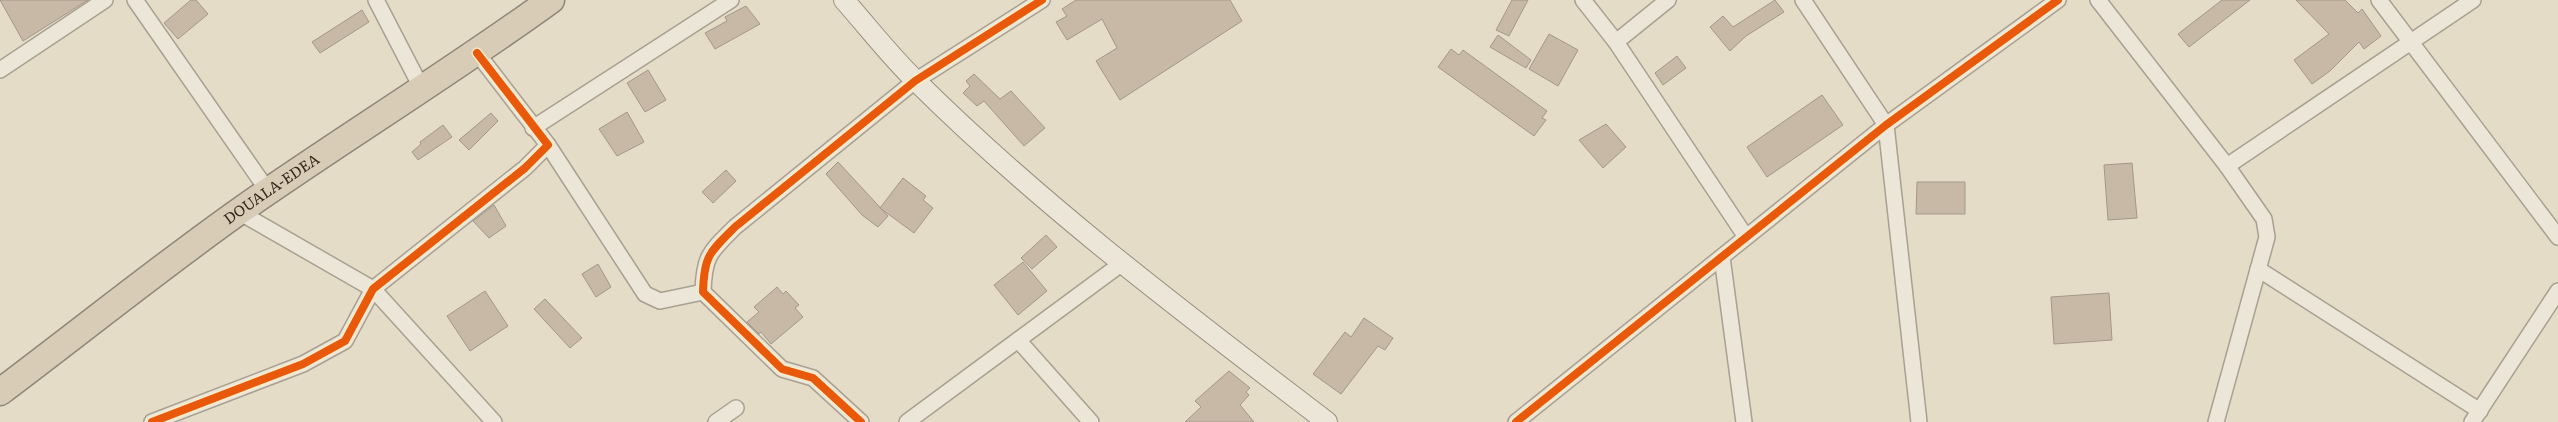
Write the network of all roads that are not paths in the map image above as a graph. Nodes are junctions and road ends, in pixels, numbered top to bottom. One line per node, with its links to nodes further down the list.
1 (104, 0): 18 (street)
2 (135, 0): 25 (street)
3 (376, 0): 20 (street)
4 (551, 0): 17 (highway, DOUALA-EDEA)
5 (731, 0): 22 (street)
6 (844, 0): 19 (main road)
7 (1042, 0): 19 (street)
8 (1583, 0): 15 (street)
9 (1668, 0): 15 (street)
10 (1803, 0): 21 (street)
11 (2058, 0): 21 (street)
12 (2098, 0): 24 (street)
13 (2378, 0): 16 (street)
14 (2473, 0): 16 (street)
15 (1616, 42): 28 (street)
16 (2411, 42): 24 (street); 27 (street)
17 (477, 53): 20 (highway, DOUALA-EDEA); 22 (street)
18 (0, 70)
19 (915, 81): 30 (main road); 34 (street)
20 (421, 87): 25 (highway, DOUALA-EDEA)
21 (1886, 125): 28 (street); 48 (street)
22 (532, 128): 23 (street)
23 (548, 145): 32 (street); 34 (street)
24 (2227, 166): 31 (street)
25 (268, 191): 26 (highway, DOUALA-EDEA)
26 (239, 212): 32 (street); 36 (highway, DOUALA-EDEA)
27 (2558, 237)
28 (1746, 238): 29 (street)
29 (1722, 257): 46 (street); 47 (street)
30 (1121, 264): 35 (street); 45 (main road)
31 (2258, 269): 38 (street); 49 (street)
32 (373, 289): 40 (street); 41 (street)
33 (2558, 291): 38 (street)
34 (703, 292): 43 (street)
35 (1018, 340): 39 (street); 44 (street)
36 (0, 392)
37 (736, 408): 42 (street)
38 (2476, 416)
39 (912, 420)
40 (152, 422)
41 (494, 422)
42 (716, 422)
43 (861, 422)
44 (1091, 422)
45 (1326, 422)
46 (1516, 422)
47 (1744, 422)
48 (1918, 422)
49 (2216, 422)

